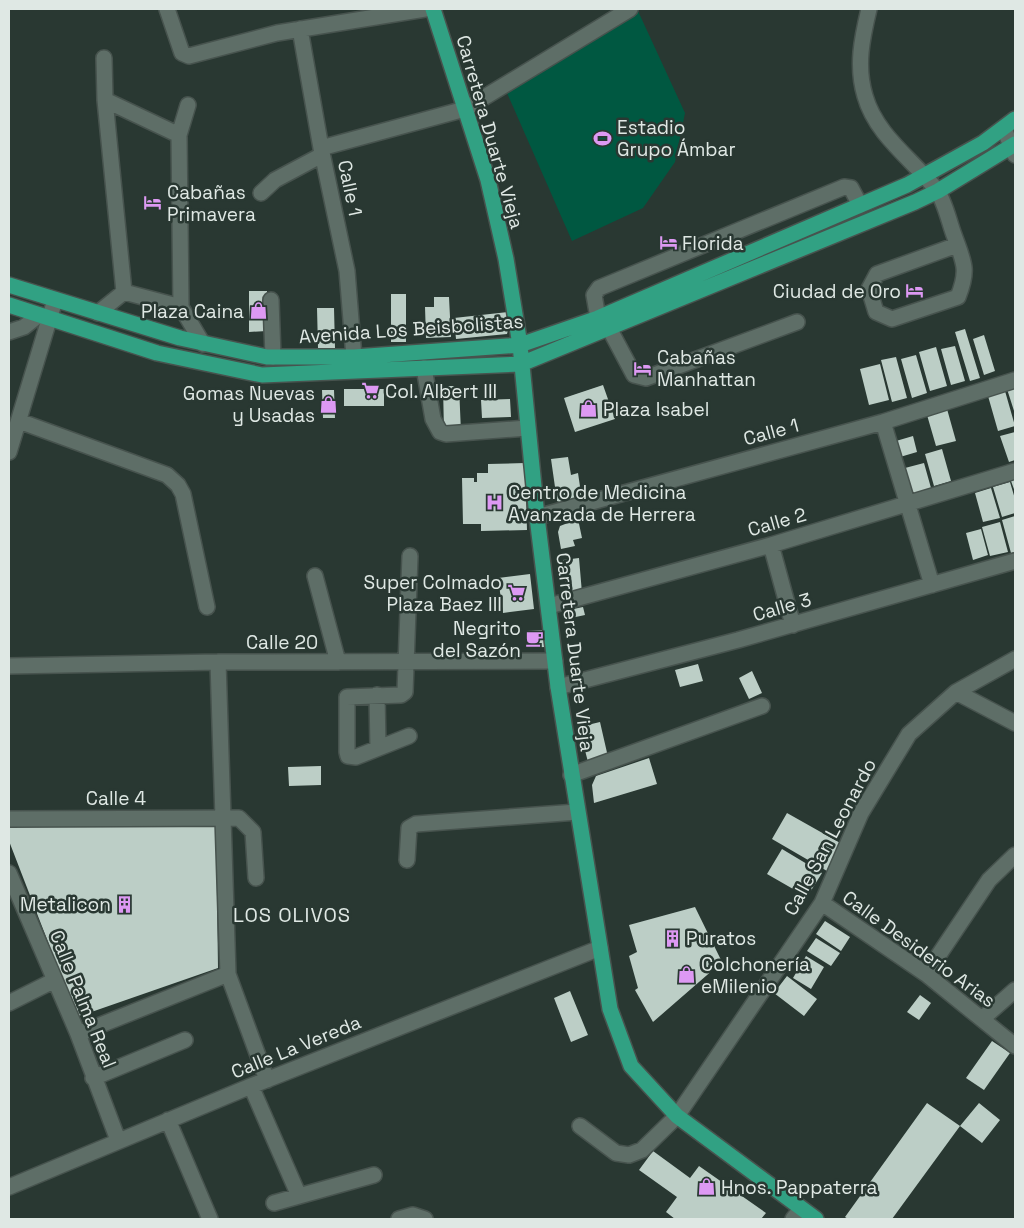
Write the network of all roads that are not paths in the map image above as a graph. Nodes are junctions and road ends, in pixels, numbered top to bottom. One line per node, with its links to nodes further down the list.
1 (166, 9): 6 (street)
2 (425, 9): 6 (street)
3 (433, 9): 10 (main road, Carretera Duarte Vieja)
4 (630, 9): 10 (street)
5 (868, 9): 15 (street)
6 (300, 29): 14 (street, Calle 1)
7 (104, 58): 8 (street)
8 (105, 100): 12 (street); 21 (street)
9 (188, 105): 12 (street)
10 (465, 109): 14 (street); 32 (main road, Carretera Duarte Vieja)
11 (1009, 124): 13 (street); 15 (main road, Avenida Los Beisbolistas)
12 (179, 136): 25 (street)
13 (1014, 148): 16 (main road, Avenida Los Beisbolistas)
14 (322, 151): 17 (street); 33 (street, Calle 1)
15 (924, 175): 16 (street); 18 (main road, Avenida Los Beisbolistas)
16 (938, 191): 19 (street); 29 (main road, Avenida Los Beisbolistas)
17 (261, 193)
18 (860, 205): 29 (main road, Avenida Los Beisbolistas); 29 (street)
19 (957, 246): 19 (street)
20 (9, 286): 22 (main road, Avenida Los Beisbolistas)
21 (124, 292): 25 (street); 26 (street)
22 (55, 300): 26 (main road, Avenida Los Beisbolistas); 27 (street)
23 (271, 300): 34 (street)
24 (9, 305): 27 (main road, Avenida Los Beisbolistas)
25 (181, 307): 31 (street)
26 (98, 313): 31 (main road, Avenida Los Beisbolistas)
27 (44, 316): 30 (street); 36 (main road, Avenida Los Beisbolistas); 38 (street)
28 (797, 322): 29 (street)
29 (604, 323): 32 (main road, Avenida Los Beisbolistas); 35 (main road, Avenida Los Beisbolistas)
30 (9, 332)
31 (203, 344): 34 (main road, Avenida Los Beisbolistas)
32 (520, 345): 33 (main road, Avenida Los Beisbolistas); 35 (main road, Carretera Duarte Vieja)
33 (354, 356): 34 (main road, Avenida Los Beisbolistas)
34 (273, 357)
35 (521, 364): 36 (main road, Avenida Los Beisbolistas); 40 (main road, Carretera Duarte Vieja)
36 (424, 368): 40 (street)
37 (1015, 380): 39 (street, Calle 1)
38 (18, 422): 41 (street); 51 (street)
39 (883, 422): 43 (street); 44 (street, Calle 1)
40 (528, 428): 44 (main road, Carretera Duarte Vieja)
41 (9, 452)
42 (1015, 471): 43 (street, Calle 2)
43 (907, 504): 45 (street, Calle 2); 49 (street)
44 (537, 517): 50 (main road, Carretera Duarte Vieja)
45 (771, 545): 50 (street, Calle 2); 52 (street)
46 (410, 556): 54 (street)
47 (1015, 561): 49 (street, Calle 3)
48 (315, 576): 57 (street)
49 (932, 585): 52 (street, Calle 3)
50 (549, 606): 55 (main road, Carretera Duarte Vieja)
51 (207, 607)
52 (793, 624): 59 (street, Calle 3)
53 (1015, 659): 60 (street, Calle San Leonardo)
54 (407, 661): 55 (street, Calle 20); 57 (street, Calle 20); 61 (street)
55 (555, 661): 59 (main road, Carretera Duarte Vieja)
56 (218, 662): 57 (street, Calle 20); 58 (street, Calle 20); 68 (street)
57 (338, 662)
58 (9, 666)
59 (558, 687): 66 (main road, Carretera Duarte Vieja)
60 (956, 692): 63 (street); 74 (street, Calle San Leonardo)
61 (377, 695): 65 (street); 65 (street)
62 (762, 706): 66 (street)
63 (1015, 723)
64 (408, 736): 65 (street)
65 (378, 748)
66 (571, 775): 67 (main road, Carretera Duarte Vieja)
67 (577, 812): 71 (street); 75 (main road, Carretera Duarte Vieja)
68 (223, 818): 69 (street, Calle 4); 73 (street, Calle 4); 76 (street)
69 (9, 819)
70 (1015, 855): 77 (street)
71 (407, 860)
72 (9, 873): 78 (street, Calle Palma Real)
73 (256, 878)
74 (822, 903): 77 (street, Calle Desiderio Arias); 88 (street, Calle San Leonardo)
75 (600, 948): 86 (street, Calle La Vereda); 88 (main road, Carretera Duarte Vieja)
76 (228, 974): 82 (street); 86 (street)
77 (926, 974): 81 (street, Calle Desiderio Arias)
78 (55, 980): 80 (street); 82 (street, Calle Palma Real)
79 (1015, 990): 81 (street)
80 (9, 1003)
81 (982, 1019): 84 (street, Calle Desiderio Arias)
82 (78, 1034): 85 (street, Calle Palma Real)
83 (185, 1040): 85 (street)
84 (1015, 1046)
85 (93, 1078): 91 (street, Calle Palma Real)
86 (267, 1080): 87 (street, Calle La Vereda)
87 (252, 1086): 89 (street, Calle La Vereda); 94 (street)
88 (677, 1116): 90 (street, Calle San Leonardo); 96 (main road, Carretera Duarte Vieja)
89 (168, 1120): 91 (street, Calle La Vereda); 98 (street)
90 (580, 1126)
91 (118, 1140): 93 (street, Calle La Vereda)
92 (374, 1175): 94 (street)
93 (9, 1187)
94 (299, 1196): 95 (street)
95 (274, 1203)
96 (797, 1214): 100 (main road, Carretera Duarte Vieja)
97 (424, 1218): 99 (street)
98 (210, 1219)
99 (399, 1219)
100 (816, 1219)

